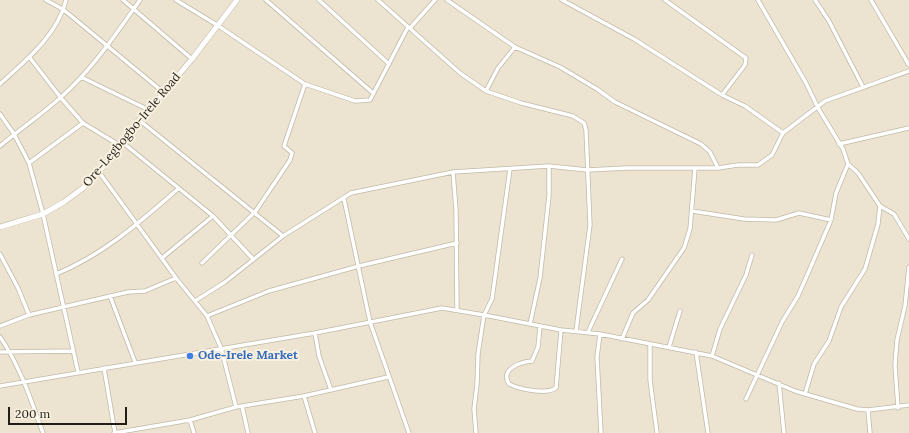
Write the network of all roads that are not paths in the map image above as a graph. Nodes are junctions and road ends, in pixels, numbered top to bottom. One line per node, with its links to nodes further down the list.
1 (46, 0): 18 (street)
2 (66, 0): 18 (street)
3 (124, 0): 17 (street)
4 (140, 0): 17 (street)
5 (176, 0): 19 (street)
6 (237, 0): 19 (main road, Ore-Legbogbo-Irele Road)
7 (266, 0): 34 (street)
8 (319, 0): 25 (street)
9 (378, 0): 20 (street)
10 (434, 0): 20 (street)
11 (447, 0): 22 (street)
12 (562, 0): 35 (street)
13 (665, 0): 35 (street)
14 (758, 0): 37 (street)
15 (815, 0): 31 (street)
16 (871, 0): 26 (street)
17 (134, 8): 21 (street); 24 (street)
18 (64, 10): 21 (street); 23 (street)
19 (217, 25): 24 (main road, Ore-Legbogbo-Irele Road); 30 (street)
20 (409, 28): 25 (street); 32 (street)
21 (107, 47): 28 (street); 33 (street)
22 (515, 47): 32 (street); 52 (street)
23 (30, 58): 29 (street); 36 (street)
24 (192, 59): 33 (main road, Ore-Legbogbo-Irele Road)
25 (389, 64): 34 (street)
26 (909, 65)
27 (909, 71): 31 (street)
28 (81, 77): 36 (street); 38 (street)
29 (0, 84)
30 (305, 84): 34 (street); 61 (street)
31 (863, 87): 37 (street)
32 (486, 91): 54 (street)
33 (163, 92): 38 (main road, Ore-Legbogbo-Irele Road)
34 (373, 93)
35 (722, 95): 43 (street)
36 (60, 98): 41 (street); 44 (street)
37 (818, 108): 43 (street); 46 (street)
38 (149, 110): 40 (main road, Ore-Legbogbo-Irele Road)
39 (0, 114): 44 (street)
40 (139, 120): 45 (main road, Ore-Legbogbo-Irele Road); 61 (street)
41 (83, 122): 45 (street); 48 (street)
42 (909, 128): 46 (street)
43 (783, 133): 52 (street)
44 (14, 134): 47 (street); 48 (street)
45 (120, 144): 55 (main road, Ore-Legbogbo-Irele Road); 57 (street)
46 (839, 144): 49 (street)
47 (0, 146)
48 (29, 163): 62 (street)
49 (848, 164): 59 (street); 64 (street)
50 (549, 166): 53 (street); 54 (street); 90 (street)
51 (695, 168): 52 (street); 54 (street); 60 (street)
52 (718, 168)
53 (510, 169): 56 (street); 87 (street)
54 (587, 170): 94 (street)
55 (99, 172): 62 (main road, Ore-Legbogbo-Irele Road); 65 (street)
56 (453, 172): 58 (street); 70 (street)
57 (178, 189): 63 (street); 65 (street)
58 (344, 199): 68 (street); 77 (street)
59 (880, 206): 69 (street); 117 (street)
60 (692, 211): 64 (street); 99 (street)
61 (255, 212): 67 (street); 68 (street)
62 (42, 214): 66 (main road, Ore-Legbogbo-Irele Road); 79 (street)
63 (213, 216): 67 (street); 73 (street)
64 (830, 220): 111 (street)
65 (137, 225): 73 (street); 79 (street)
66 (0, 227)
67 (231, 234): 75 (street); 76 (street)
68 (284, 236): 75 (street)
69 (909, 239)
70 (457, 243): 77 (street); 84 (street)
71 (0, 254): 86 (street)
72 (752, 255): 107 (street)
73 (162, 258): 80 (street)
74 (622, 258): 95 (street)
75 (253, 259): 82 (street)
76 (202, 263)
77 (359, 266): 88 (street); 89 (street)
78 (909, 267): 123 (street)
79 (56, 274): 83 (street)
80 (176, 278): 81 (street); 82 (street)
81 (110, 296): 83 (street); 108 (street)
82 (195, 301): 88 (street)
83 (63, 308): 86 (street); 103 (street)
84 (458, 310): 87 (street); 89 (street)
85 (680, 311): 101 (street)
86 (29, 315): 91 (street)
87 (484, 315): 90 (street); 132 (street)
88 (207, 316): 102 (street)
89 (370, 322): 96 (street); 112 (street)
90 (530, 324): 92 (street)
91 (0, 326)
92 (540, 326): 93 (street); 93 (street)
93 (561, 330): 94 (street)
94 (576, 331): 95 (street)
95 (588, 332): 97 (street)
96 (315, 333): 102 (street); 116 (street)
97 (600, 334): 99 (street); 133 (street)
98 (0, 337): 105 (street)
99 (622, 338): 100 (street)
100 (650, 345): 101 (street); 134 (street)
101 (669, 347): 106 (street)
102 (221, 348): 108 (street); 122 (street)
103 (73, 351): 105 (street); 110 (street)
104 (0, 352): 105 (street)
105 (10, 352): 113 (street)
106 (696, 352): 107 (street); 135 (street)
107 (712, 356): 111 (street)
108 (135, 362): 109 (street)
109 (104, 368): 110 (street); 127 (street)
110 (78, 372): 113 (street)
111 (758, 374): 114 (street); 119 (street)
112 (388, 377): 116 (street); 131 (street)
113 (24, 382): 115 (street); 126 (street)
114 (779, 383): 117 (street); 136 (street)
115 (0, 386)
116 (331, 390): 118 (street)
117 (805, 394): 124 (street)
118 (304, 396): 121 (street); 130 (street)
119 (746, 399)
120 (909, 405): 123 (street)
121 (242, 406): 122 (street); 129 (street)
122 (236, 407): 125 (street)
123 (898, 408): 124 (street)
124 (868, 410): 137 (street)
125 (190, 420): 127 (street); 128 (street)
126 (42, 433)
127 (115, 433)
128 (194, 433)
129 (248, 433)
130 (316, 433)
131 (409, 433)
132 (476, 433)
133 (601, 433)
134 (657, 433)
135 (708, 433)
136 (784, 433)
137 (870, 433)

